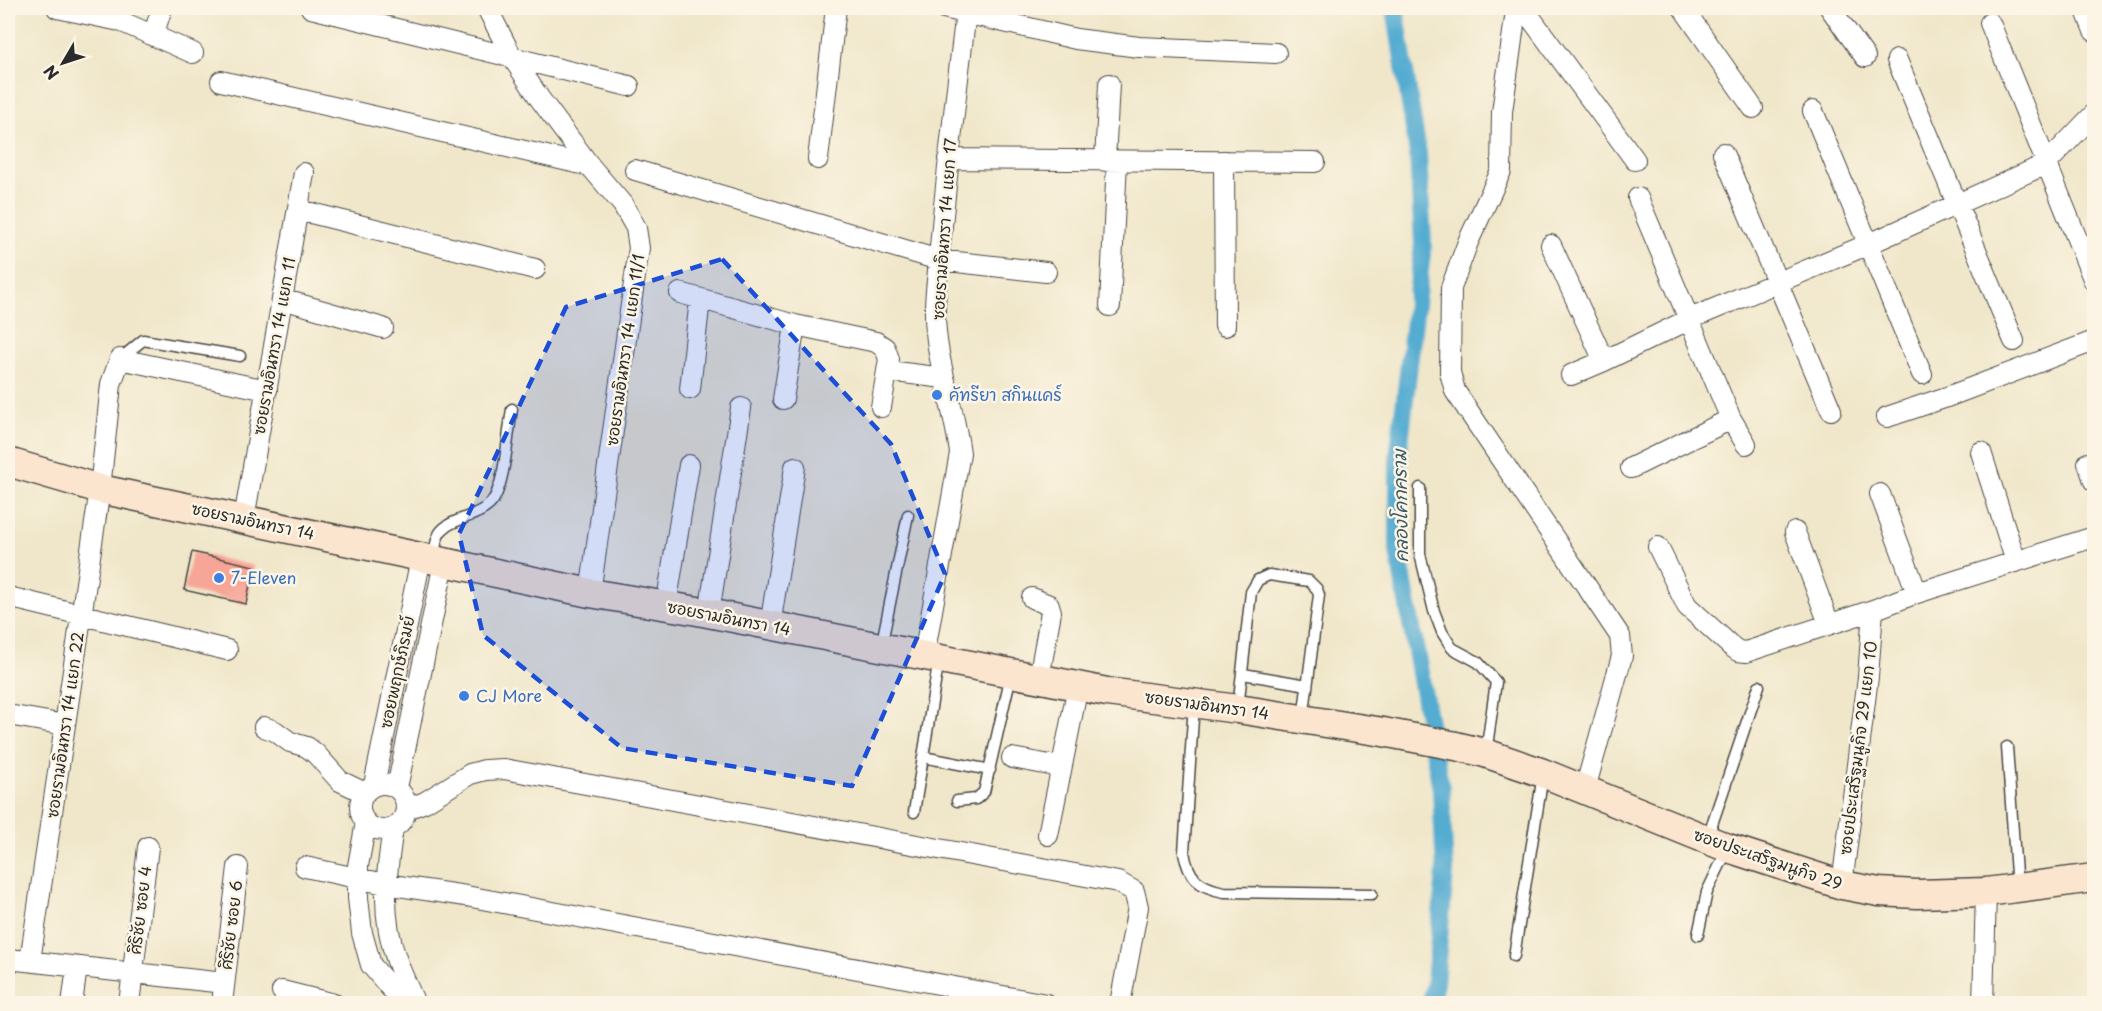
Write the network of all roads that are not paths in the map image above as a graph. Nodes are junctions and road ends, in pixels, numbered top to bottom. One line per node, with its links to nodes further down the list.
1 (57, 8): 14 (street)
2 (162, 8): 14 (street)
3 (311, 8): 17 (street)
4 (486, 8): 17 (street, ซอยรามอินทรา 14 แยก 11/1)
5 (836, 8): 27 (street)
6 (944, 8): 10 (street)
7 (1683, 8): 23 (street)
8 (1830, 8): 18 (street)
9 (2085, 8): 13 (street)
10 (966, 12): 16 (street); 28 (street, ซอยรามอินทรา 14 แยก 17)
11 (1522, 12): 29 (street); 124 (street)
12 (1990, 23): 33 (street)
13 (2094, 31)
14 (153, 36): 15 (street)
15 (193, 53)
16 (1276, 53)
17 (512, 57): 22 (street); 34 (street, ซอยรามอินทรา 14 แยก 11/1)
18 (1865, 57)
19 (1897, 60): 38 (street)
20 (220, 81): 34 (street)
21 (1108, 84): 30 (street)
22 (629, 86)
23 (1753, 108)
24 (1813, 111): 40 (street)
25 (2094, 114): 33 (street)
26 (1723, 153): 46 (street)
27 (818, 159)
28 (948, 159): 30 (street); 42 (street, ซอยรามอินทรา 14 แยก 17)
29 (1635, 160)
30 (1111, 161): 31 (street); 50 (street)
31 (1224, 161): 32 (street); 53 (street)
32 (1315, 162)
33 (2046, 164): 38 (street); 45 (street)
34 (590, 166): 89 (street, ซอยรามอินทรา 14 แยก 11/1)
35 (635, 170): 42 (street)
36 (304, 173): 39 (street, ซอยรามอินทรา 14 แยก 11)
37 (1638, 198): 51 (street)
38 (1957, 206): 40 (street); 55 (street)
39 (299, 210): 43 (street); 48 (street, ซอยรามอินทรา 14 แยก 11)
40 (1869, 244): 46 (street); 61 (street)
41 (1551, 245): 59 (street)
42 (939, 260): 44 (street); 63 (street, ซอยรามอินทรา 14 แยก 17)
43 (535, 269)
44 (1046, 272)
45 (2094, 281)
46 (1778, 282): 51 (street); 70 (street)
47 (680, 293): 49 (street)
48 (282, 299): 54 (street); 65 (street, ซอยรามอินทรา 14 แยก 11)
49 (700, 299): 52 (street); 64 (street)
50 (1110, 306)
51 (1690, 319): 59 (street); 72 (street)
52 (795, 325): 60 (street); 66 (street)
53 (1225, 326)
54 (383, 328)
55 (2014, 341)
56 (2094, 341): 71 (street)
57 (240, 356): 58 (lane)
58 (120, 359): 65 (street); 80 (street, ซอยรามอินทรา 14 แยก 22)
59 (1604, 361): 62 (street)
60 (888, 371): 63 (street); 67 (street)
61 (1922, 374)
62 (1571, 375)
63 (944, 378): 101 (street, ซอยรามอินทรา 14 แยก 17)
64 (690, 389)
65 (267, 390): 83 (street, ซอยรามอินทรา 14 แยก 11)
66 (783, 399)
67 (881, 407)
68 (741, 408): 95 (street)
69 (512, 409): 87 (lane)
70 (1831, 410)
71 (1887, 417)
72 (1731, 418): 73 (street); 78 (street)
73 (1746, 444)
74 (1981, 452): 88 (street)
75 (8, 462): 80 (street, ซอยรามอินทรา 14)
76 (689, 465): 93 (street)
77 (795, 467): 98 (street)
78 (1631, 468)
79 (1420, 488): 116 (lane)
80 (100, 489): 83 (street, ซอยรามอินทรา 14); 96 (street, ซอยรามอินทรา 14 แยก 22)
81 (1880, 494): 90 (street)
82 (908, 515): 99 (lane)
83 (244, 519): 87 (street, ซอยรามอินทรา 14)
84 (1795, 532): 97 (street)
85 (2094, 537): 88 (street)
86 (1658, 547): 97 (street)
87 (433, 560): 89 (street, ซอยรามอินทรา 14); 122 (street, ซอยพฤกษ์ภิรมย์); 123 (street, ซอยพฤกษ์ภิรมย์)
88 (2016, 562): 90 (street)
89 (590, 593): 93 (street, ซอยรามอินทรา 14)
90 (1917, 593): 94 (street)
91 (8, 597): 96 (street)
92 (1032, 598): 104 (street)
93 (666, 606): 95 (street, ซอยรามอินทรา 14)
94 (1874, 610): 97 (street); 138 (street, ซอยประเสริฐมนูกิจ 29 แยก 10)
95 (708, 613): 98 (street, ซอยรามอินทรา 14)
96 (81, 616): 100 (street); 112 (street, ซอยรามอินทรา 14 แยก 22)
97 (1829, 624)
98 (770, 626): 99 (street, ซอยรามอินทรา 14)
99 (881, 648): 101 (street, ซอยรามอินทรา 14)
100 (227, 650)
101 (932, 658): 102 (street, ซอยรามอินทรา 14); 117 (lane)
102 (1011, 673): 104 (street, ซอยรามอินทรา 14); 120 (lane)
103 (1243, 674): 105 (lane); 105 (lane); 109 (lane)
104 (1039, 678): 106 (street, ซอยรามอินทรา 14)
105 (1306, 685): 111 (lane)
106 (1078, 686): 108 (street, ซอยรามอินทรา 14); 119 (street)
107 (1758, 686): 131 (lane)
108 (1194, 703): 109 (street, ซอยรามอินทรา 14); 141 (lane)
109 (1238, 709): 111 (street, ซอยรามอินทรา 14)
110 (8, 715): 112 (street)
111 (1303, 719): 114 (street, ซอยรามอินทรา 14)
112 (65, 725): 145 (street, ซอยรามอินทรา 14 แยก 22)
113 (264, 727): 123 (street)
114 (1456, 746): 116 (street, ซอยประเสริฐมนูกิจ 29)
115 (2007, 747): 139 (lane)
116 (1485, 753): 121 (street, ซอยประเสริฐมนูกิจ 29)
117 (922, 758): 120 (lane); 127 (lane)
118 (1012, 758): 119 (street)
119 (1061, 767): 130 (street)
120 (990, 770): 125 (lane)
121 (1543, 773): 124 (street, ซอยประเสริฐมนูกิจ 29); 143 (lane)
122 (397, 788): 123 (street); 126 (street)
123 (369, 789): 128 (street, ซอยพฤกษ์ภิรมย์)
124 (1585, 789): 131 (street, ซอยประเสริฐมนูกิจ 29)
125 (957, 801)
126 (407, 809): 129 (street); 157 (street)
127 (914, 812)
128 (366, 822): 129 (street); 135 (street, ซอยพฤกษ์ภิรมย์)
129 (393, 828): 137 (street)
130 (1048, 835)
131 (1717, 844): 138 (street, ซอยประเสริฐมนูกิจ 29); 142 (lane)
132 (148, 847): 147 (street, ศิริชัย ซอย 4)
133 (238, 867): 148 (street, ศิริชัย ซอย 6)
134 (305, 867): 135 (street)
135 (358, 878): 137 (street); 154 (street, ซอยพฤกษ์ภิรมย์)
136 (2094, 878): 139 (street, ซอยประเสริฐมนูกิจ 29)
137 (385, 884): 155 (street); 156 (street)
138 (1842, 885): 140 (street, ซอยประเสริฐมนูกิจ 29)
139 (2017, 888): 140 (street, ซอยประเสริฐมนูกิจ 29)
140 (1986, 892): 158 (street)
141 (1372, 894)
142 (1698, 935)
143 (1514, 956)
144 (8, 959): 145 (street)
145 (30, 961): 146 (street)
146 (76, 967): 147 (street); 150 (street)
147 (133, 974): 148 (street); 151 (street, ศิริชัย ซอย 4)
148 (224, 983): 152 (street, ศิริชัย ซอย 6)
149 (282, 991): 153 (street)
150 (72, 1004)
151 (129, 1004)
152 (222, 1004)
153 (334, 1004)
154 (404, 1004)
155 (415, 1004)
156 (1046, 1004)
157 (1120, 1004)
158 (1983, 1004)

